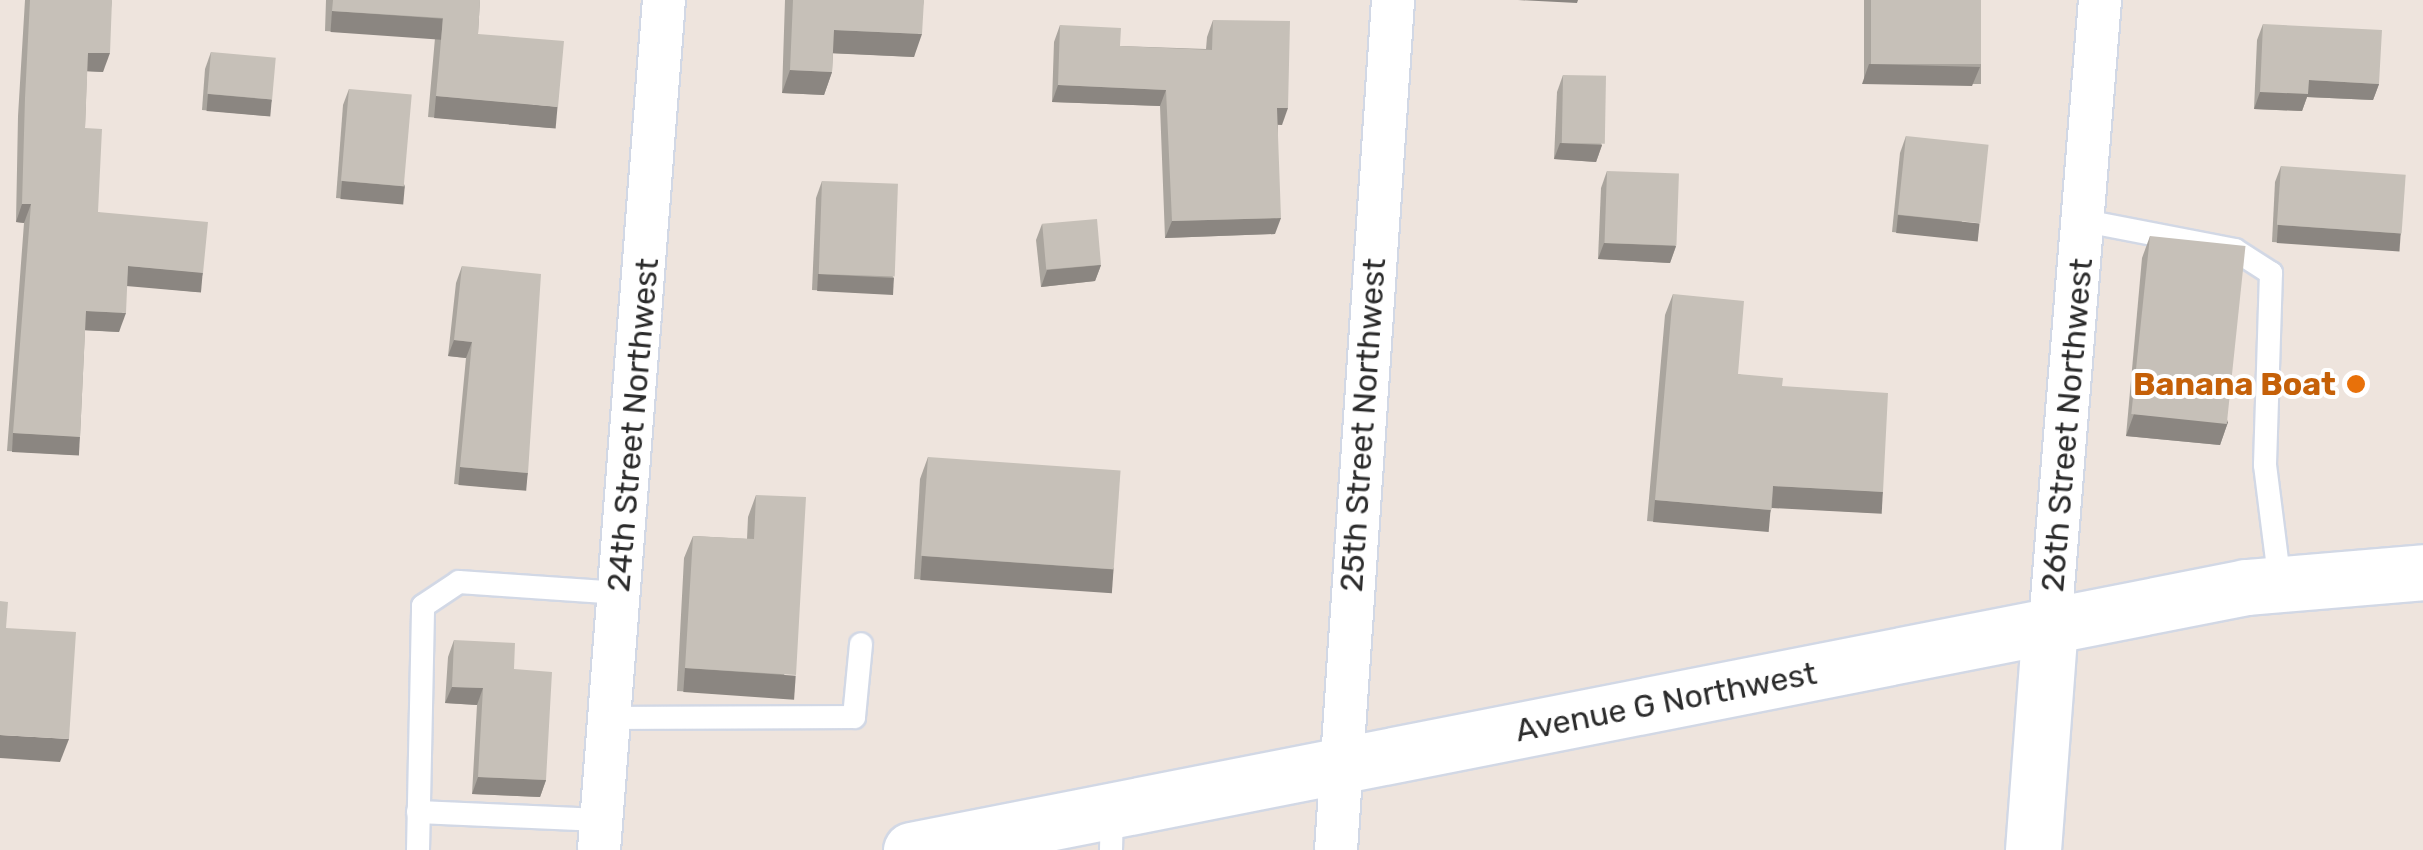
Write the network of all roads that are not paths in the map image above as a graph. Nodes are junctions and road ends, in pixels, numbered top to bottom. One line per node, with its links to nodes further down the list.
1 (664, 0): 7 (street, 24th Street Northwest)
2 (1392, 0): 11 (street, 25th Street Northwest)
3 (2100, 0): 4 (street, 26th Street Northwest)
4 (2085, 221): 6 (lane); 8 (street, 26th Street Northwest)
5 (2423, 572): 6 (main road, Avenue G Northwest)
6 (2280, 583): 8 (main road, Avenue G Northwest)
7 (620, 593): 10 (street, 24th Street Northwest); 12 (lane)
8 (2050, 624): 11 (main road, Avenue G Northwest); 18 (main road, 26th Street Northwest)
9 (861, 644): 10 (lane)
10 (610, 718): 14 (street, 24th Street Northwest)
11 (1342, 764): 13 (main road, Avenue G Northwest); 17 (street, 25th Street Northwest)
12 (418, 812): 14 (lane); 15 (lane)
13 (1112, 830): 16 (main road, Avenue G Northwest)
14 (600, 835)
15 (418, 850)
16 (912, 850)
17 (1336, 850)
18 (2033, 850)

